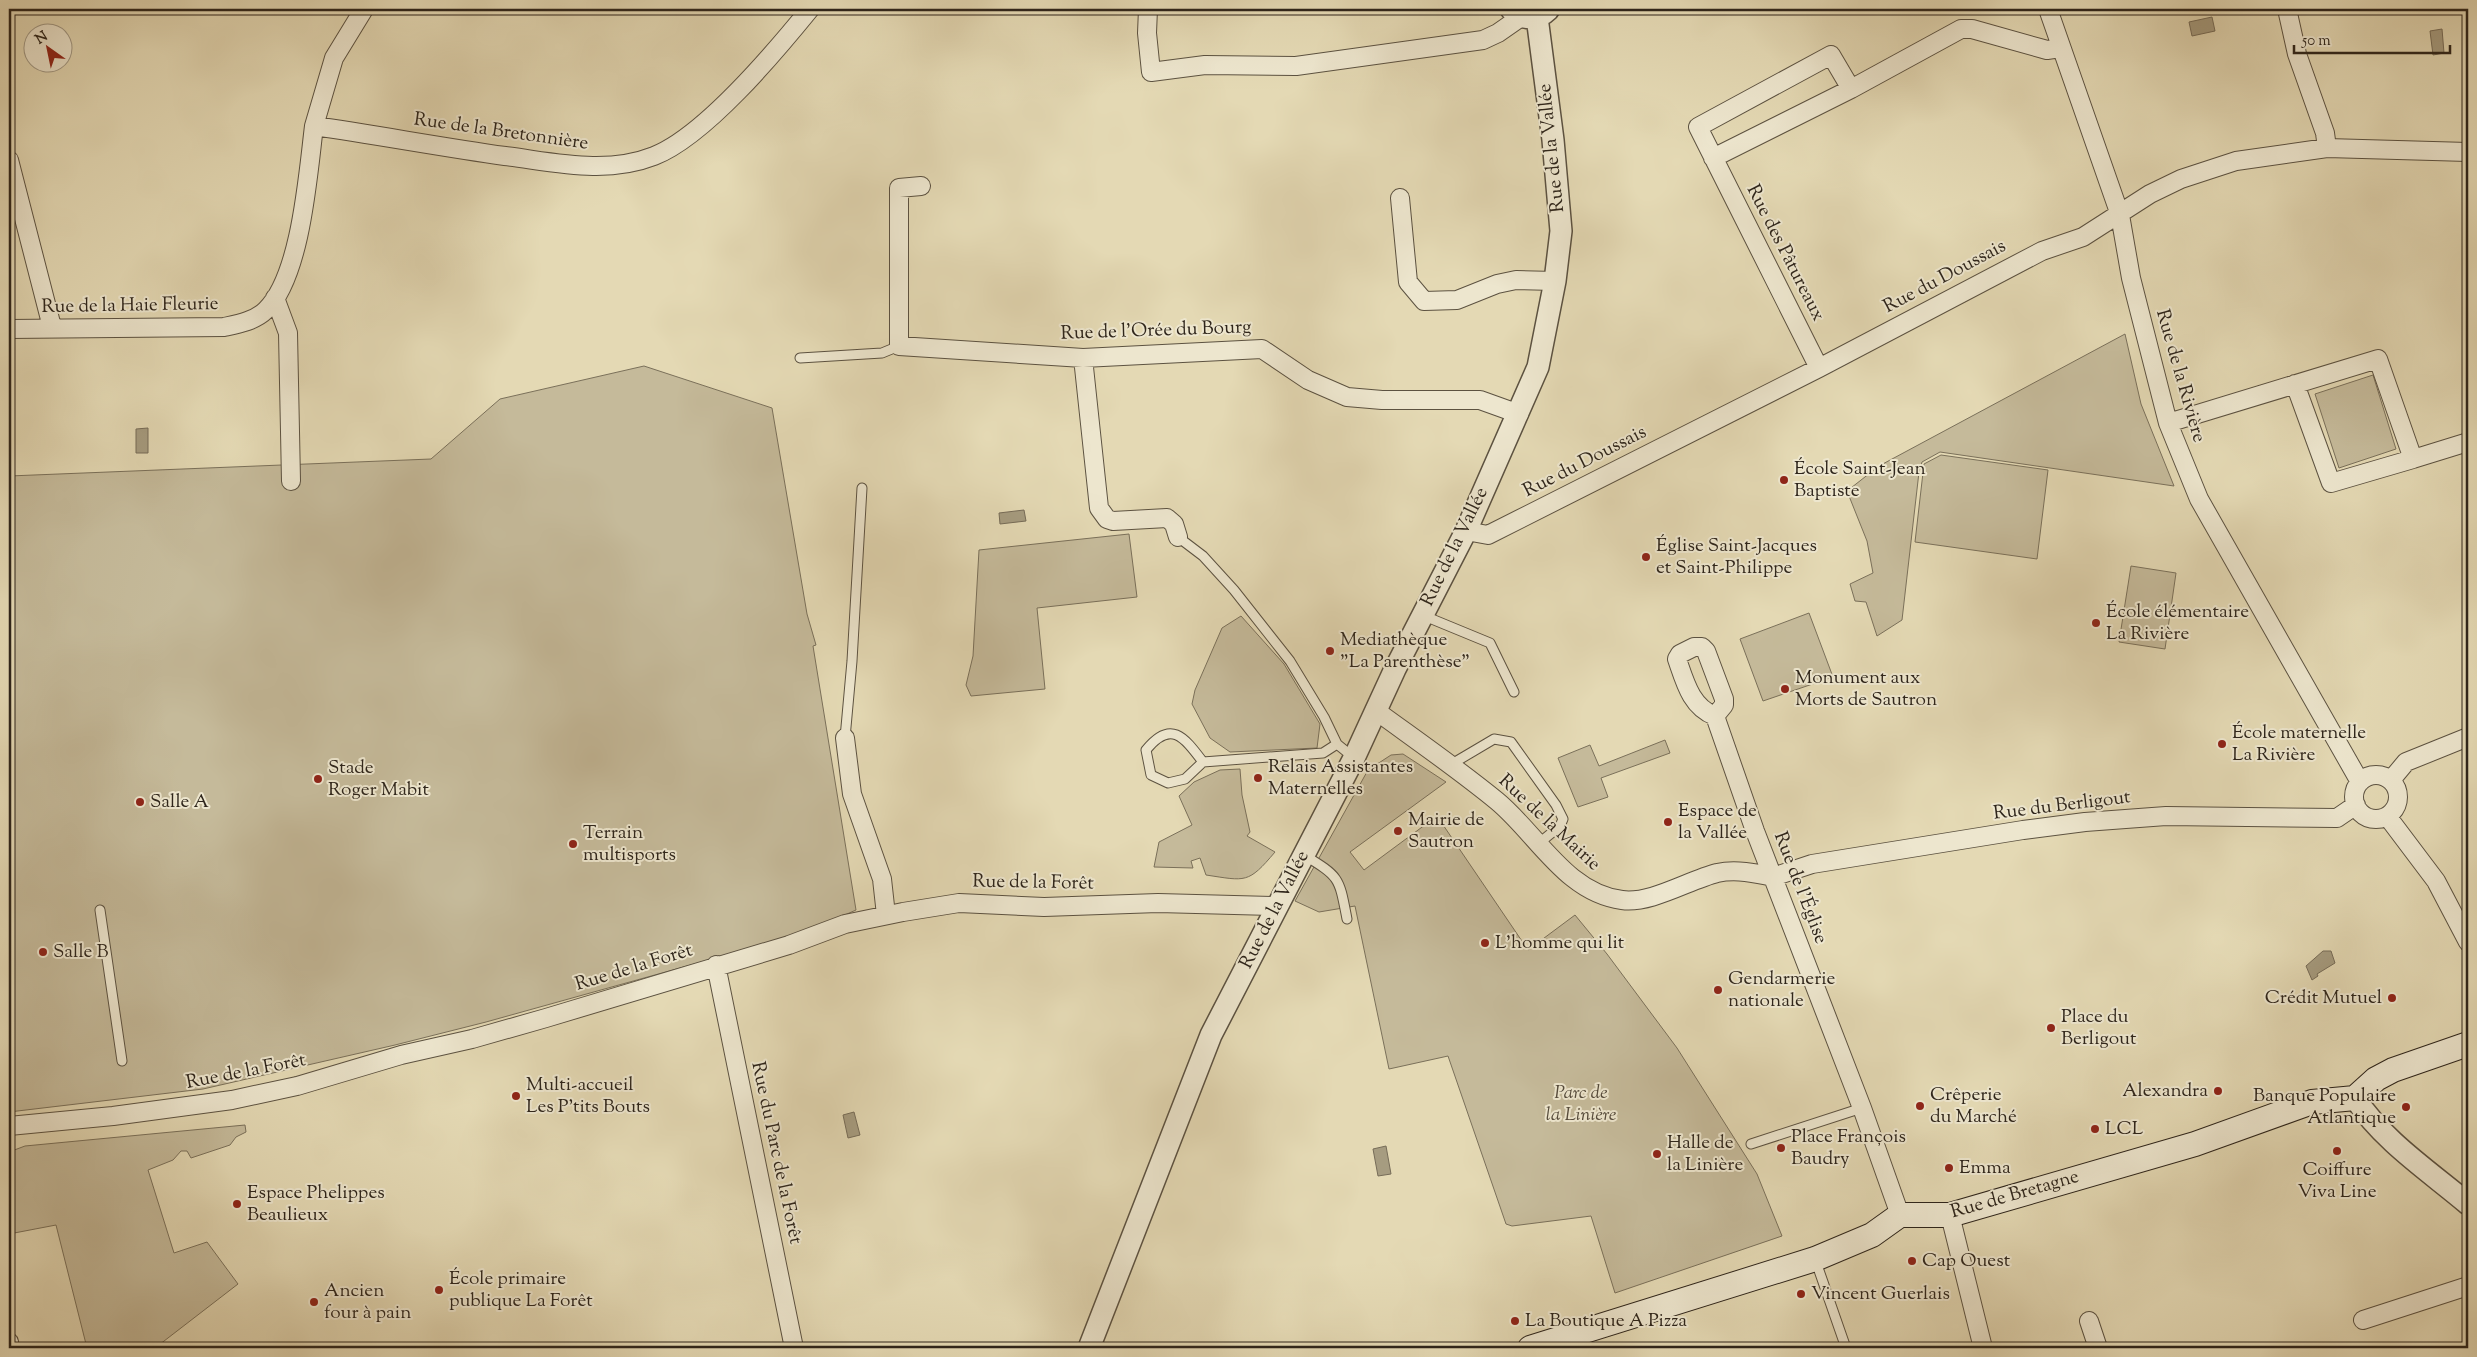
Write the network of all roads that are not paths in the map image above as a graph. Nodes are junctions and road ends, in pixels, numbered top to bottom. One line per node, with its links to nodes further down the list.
1 (364, 9): 9 (street)
2 (810, 9): 9 (street, Rue de la Bretonnière)
3 (1148, 9): 6 (street)
4 (2048, 9): 7 (street, Rue de la Rivière)
5 (2287, 9): 10 (street)
6 (1530, 13): 17 (street, Rue de la Vallée)
7 (2060, 48): 8 (street); 16 (street, Rue de la Rivière)
8 (1851, 89): 12 (street); 12 (street, Rue des Pâtureaux)
9 (314, 126): 18 (street, Rue de la Haie Fleurie)
10 (2327, 148): 11 (street, Rue du Doussais); 16 (street, Rue du Doussais)
11 (2468, 152)
12 (1713, 158): 24 (street, Rue des Pâtureaux)
13 (9, 160): 19 (street)
14 (921, 186): 21 (street)
15 (1400, 198): 17 (street)
16 (2120, 215): 24 (street, Rue du Doussais); 27 (street, Rue de la Rivière)
17 (1555, 281): 26 (street, Rue de la Vallée)
18 (275, 298): 19 (street, Rue de la Haie Fleurie); 30 (street)
19 (52, 327): 20 (street, Rue de la Haie Fleurie)
20 (9, 329)
21 (899, 346): 22 (lane, Rue de l'Orée du Bourg); 23 (street, Rue de l'Orée du Bourg)
22 (800, 358)
23 (1084, 358): 26 (street, Rue de l'Orée du Bourg); 33 (street)
24 (1819, 368): 32 (street, Rue du Doussais)
25 (2295, 384): 27 (street); 29 (street); 29 (street)
26 (1519, 414): 32 (street, Rue de la Vallée)
27 (2168, 422): 45 (street, Rue de la Rivière)
28 (2468, 442): 29 (street)
29 (2413, 459)
30 (291, 481)
31 (862, 488): 39 (lane)
32 (1466, 531): 34 (street, Rue de la Vallée)
33 (1178, 537): 40 (lane)
34 (1422, 615): 35 (lane); 36 (street, Rue de la Vallée)
35 (1514, 692)
36 (1376, 710): 41 (street, Rue de la Vallée); 43 (street, Rue de la Mairie)
37 (1715, 716): 50 (street, Rue de l'Église)
38 (2468, 737): 44 (street)
39 (845, 738): 53 (street)
40 (1337, 744): 41 (lane); 42 (lane)
41 (1354, 758): 49 (street, Rue de la Vallée)
42 (1203, 762): 42 (lane)
43 (1450, 766): 48 (street, Rue de la Mairie); 48 (lane)
44 (2391, 780): 45 (street); 47 (street)
45 (2360, 782): 46 (street)
46 (2356, 805): 47 (street); 50 (street, Rue du Berligout)
47 (2387, 816): 55 (street)
48 (1538, 844): 50 (street, Rue de la Mairie)
49 (1304, 855): 51 (street, Rue de la Vallée); 54 (lane)
50 (1773, 877): 60 (street, Rue de l'Église)
51 (1276, 906): 53 (street, Rue de la Forêt); 73 (street, Rue de la Vallée)
52 (100, 910): 58 (lane)
53 (886, 915): 56 (street, Rue de la Forêt)
54 (1348, 919)
55 (2468, 942)
56 (716, 965): 61 (street, Rue de la Forêt); 72 (street, Rue du Parc de la Forêt)
57 (2468, 1044): 59 (main road)
58 (122, 1061)
59 (2356, 1098): 63 (street); 65 (main road, Rue de Bretagne)
60 (1862, 1108): 62 (lane); 64 (street, Rue de l'Église)
61 (9, 1126)
62 (1751, 1144)
63 (2468, 1204)
64 (1900, 1215): 65 (main road, Rue de Bretagne); 66 (main road)
65 (1950, 1215): 76 (street)
66 (1815, 1259): 74 (main road); 75 (lane)
67 (2468, 1286): 68 (street)
68 (2363, 1320)
69 (2089, 1321): 77 (street)
70 (9, 1342): 71 (street)
71 (10, 1348)
72 (794, 1348)
73 (1089, 1348)
74 (1530, 1348)
75 (1846, 1348)
76 (1983, 1348)
77 (2098, 1348)

